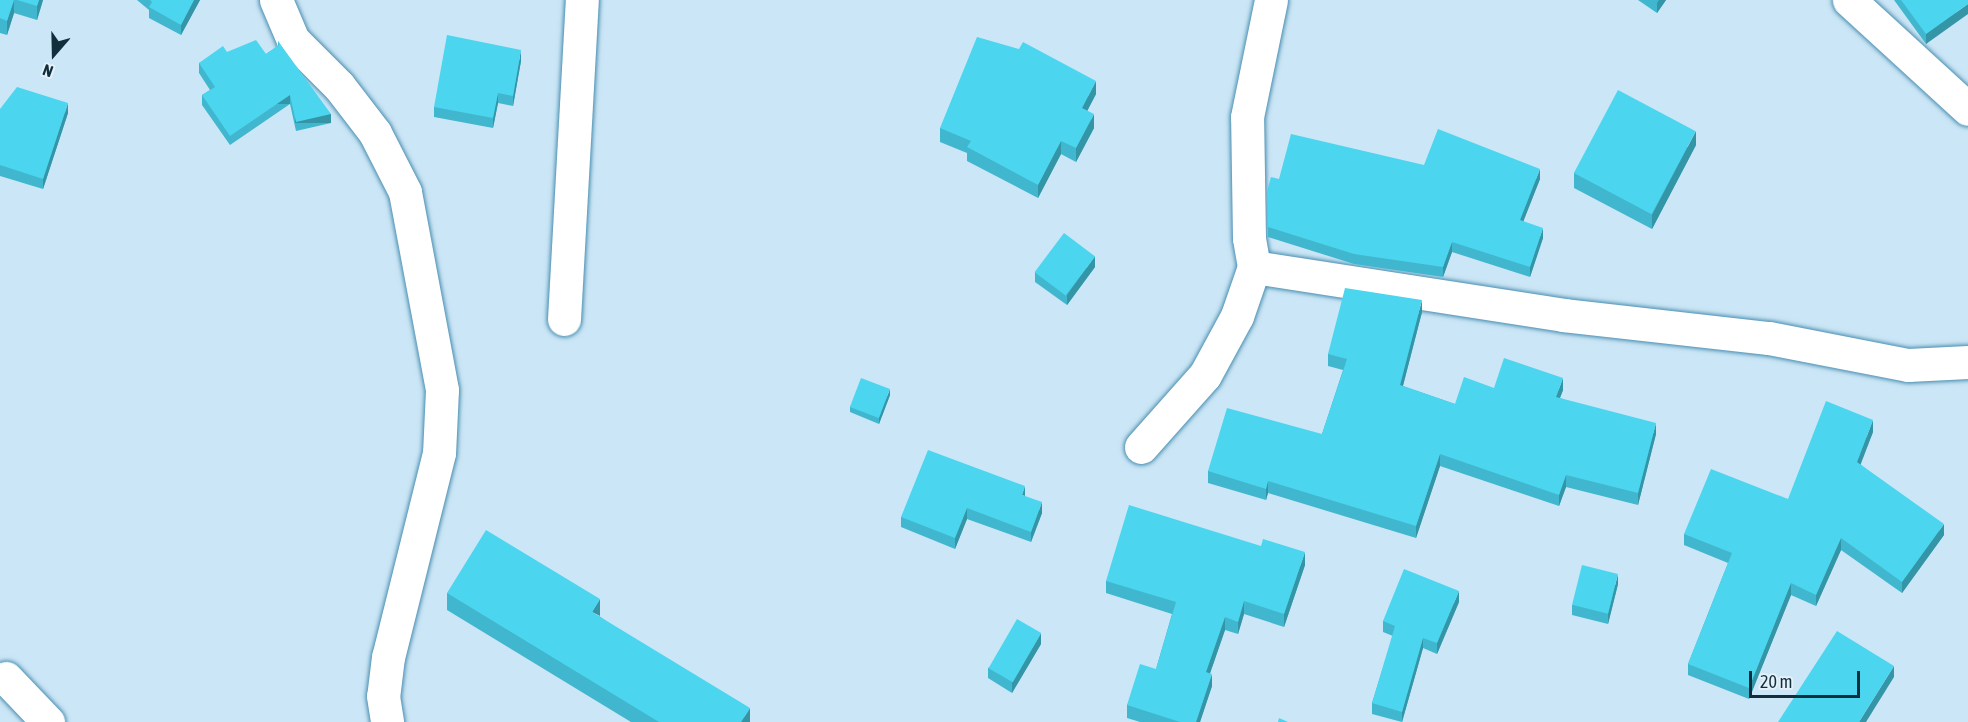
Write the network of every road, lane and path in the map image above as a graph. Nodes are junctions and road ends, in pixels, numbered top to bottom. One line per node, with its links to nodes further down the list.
1 (276, 0): 12 (street)
2 (582, 0): 7 (street)
3 (1271, 0): 6 (street)
4 (1849, 0): 5 (street)
5 (1968, 109)
6 (1254, 267): 8 (street); 9 (street)
7 (564, 319)
8 (1968, 362)
9 (1141, 447)
10 (6, 678): 11 (street)
11 (48, 722)
12 (387, 722)

